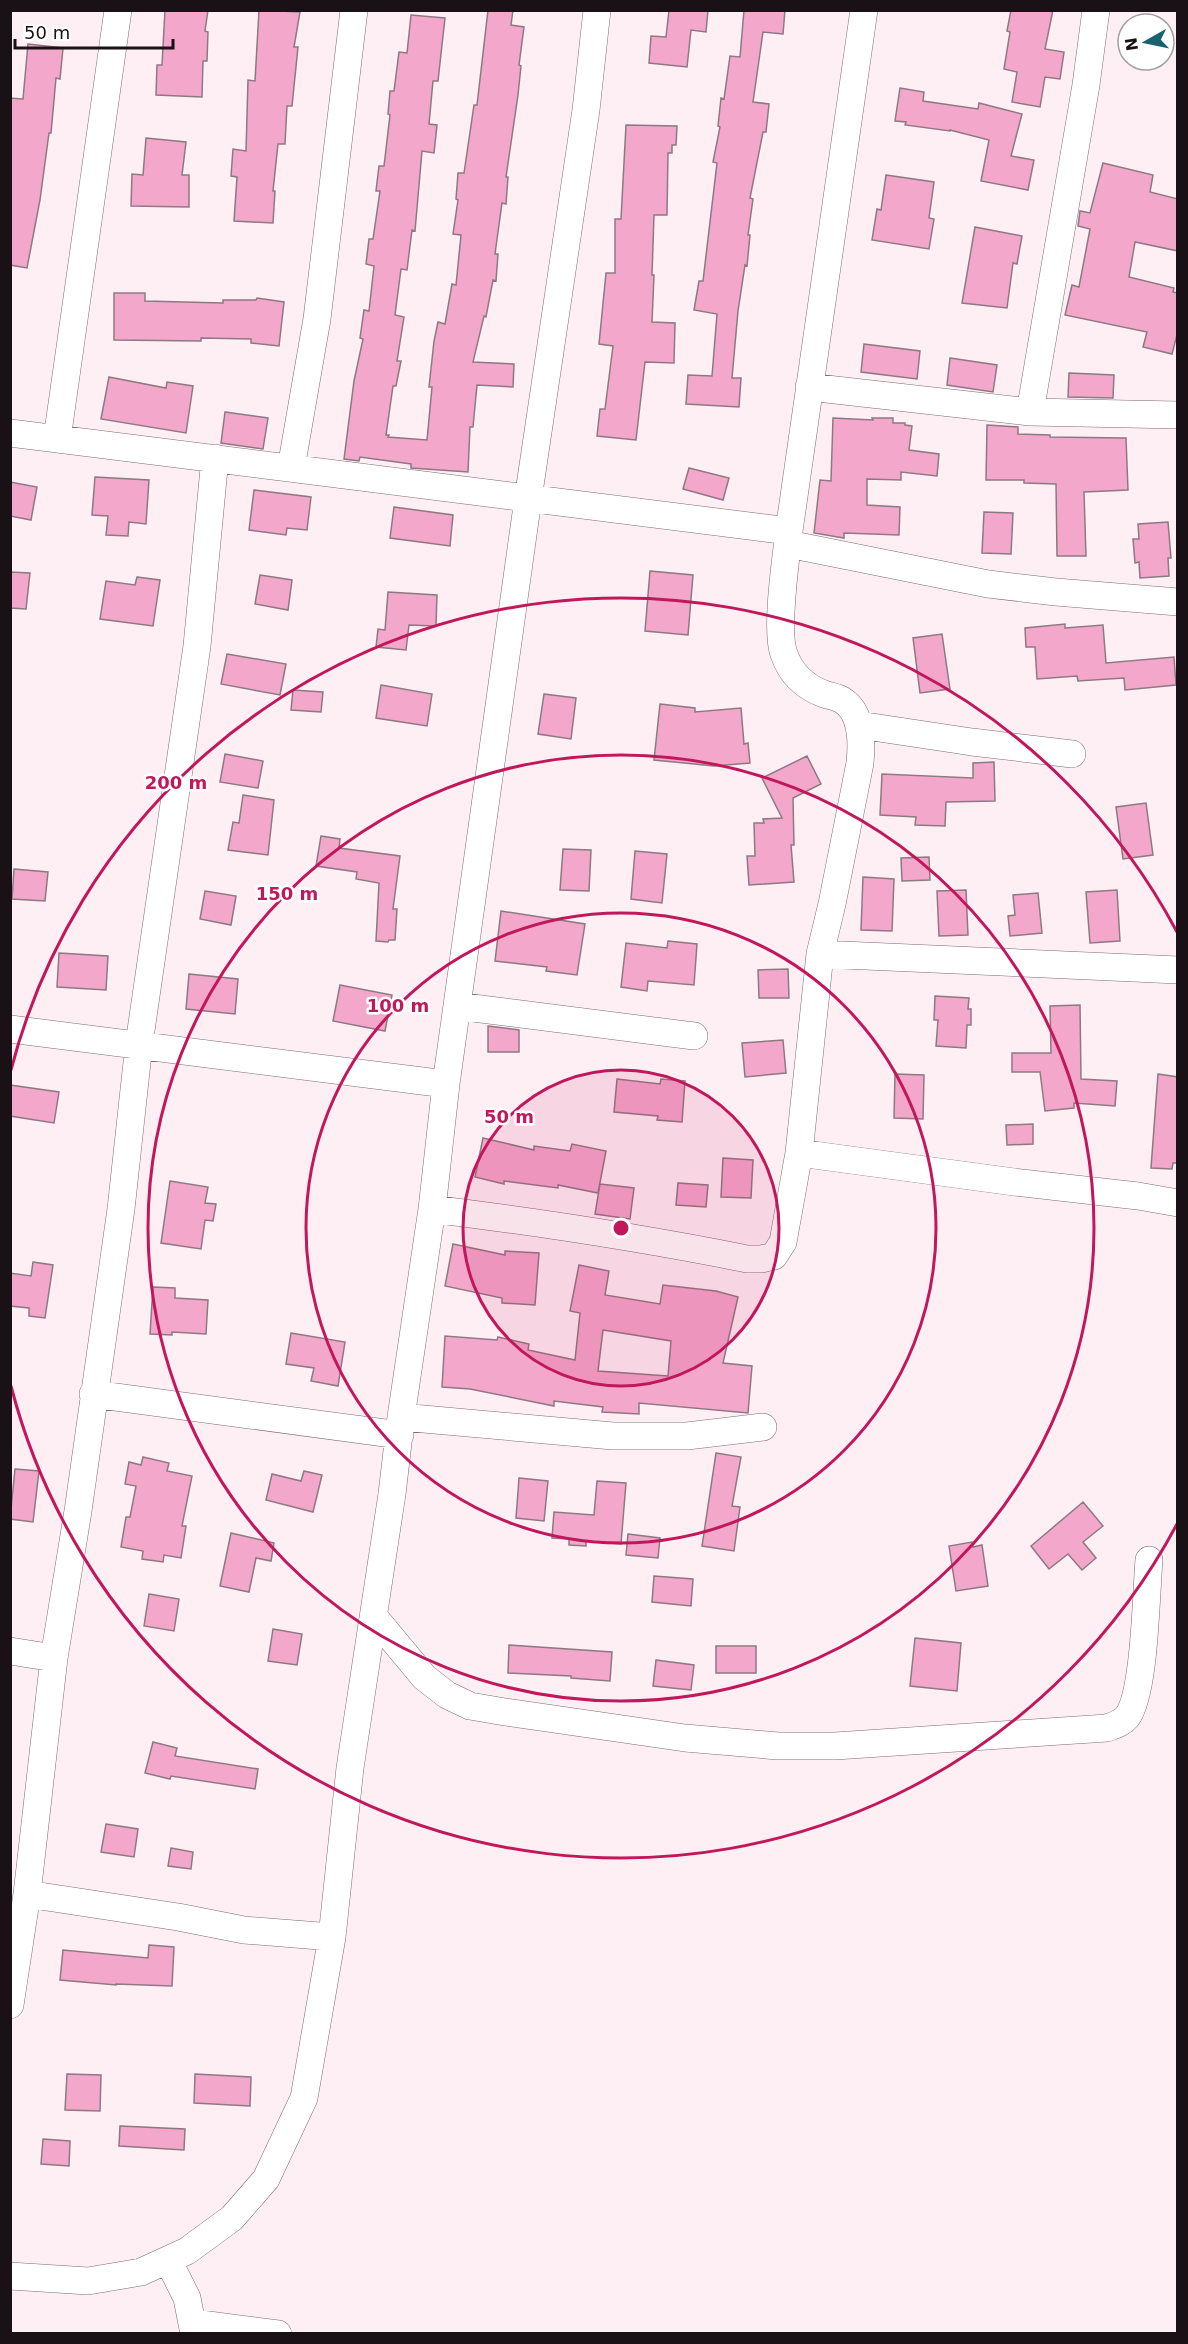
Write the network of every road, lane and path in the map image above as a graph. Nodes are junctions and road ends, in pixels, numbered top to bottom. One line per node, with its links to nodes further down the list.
1 (118, 10): 10 (street)
2 (354, 10): 12 (street)
3 (597, 10): 13 (street)
4 (864, 10): 6 (street)
5 (1096, 10): 7 (street)
6 (809, 387): 7 (street); 14 (street)
7 (1030, 412): 8 (street)
8 (1178, 415)
9 (10, 433): 10 (street)
10 (57, 439): 11 (street)
11 (215, 458): 12 (street); 23 (street)
12 (291, 468): 13 (street)
13 (528, 499): 14 (street); 20 (street)
14 (788, 538): 15 (street); 16 (street)
15 (1178, 602)
16 (859, 725): 17 (street); 18 (street)
17 (1072, 754)
18 (820, 954): 19 (street); 25 (street)
19 (1178, 970)
20 (457, 1006): 22 (street); 24 (street)
21 (10, 1029): 23 (street)
22 (694, 1036)
23 (139, 1044): 24 (street); 28 (street)
24 (446, 1084): 27 (street)
25 (799, 1153): 26 (street); 27 (street)
26 (1178, 1203)
27 (432, 1209): 29 (street)
28 (93, 1394): 29 (street); 34 (street)
29 (400, 1426): 30 (street); 32 (street)
30 (763, 1427)
31 (1149, 1560): 32 (street)
32 (375, 1618): 36 (street)
33 (10, 1651): 34 (street)
34 (54, 1658): 35 (street)
35 (27, 1894): 36 (street); 37 (street)
36 (332, 1937): 38 (street)
37 (10, 2005)
38 (168, 2260): 39 (street); 40 (street)
39 (10, 2276)
40 (193, 2328): 41 (street)
41 (278, 2334)

